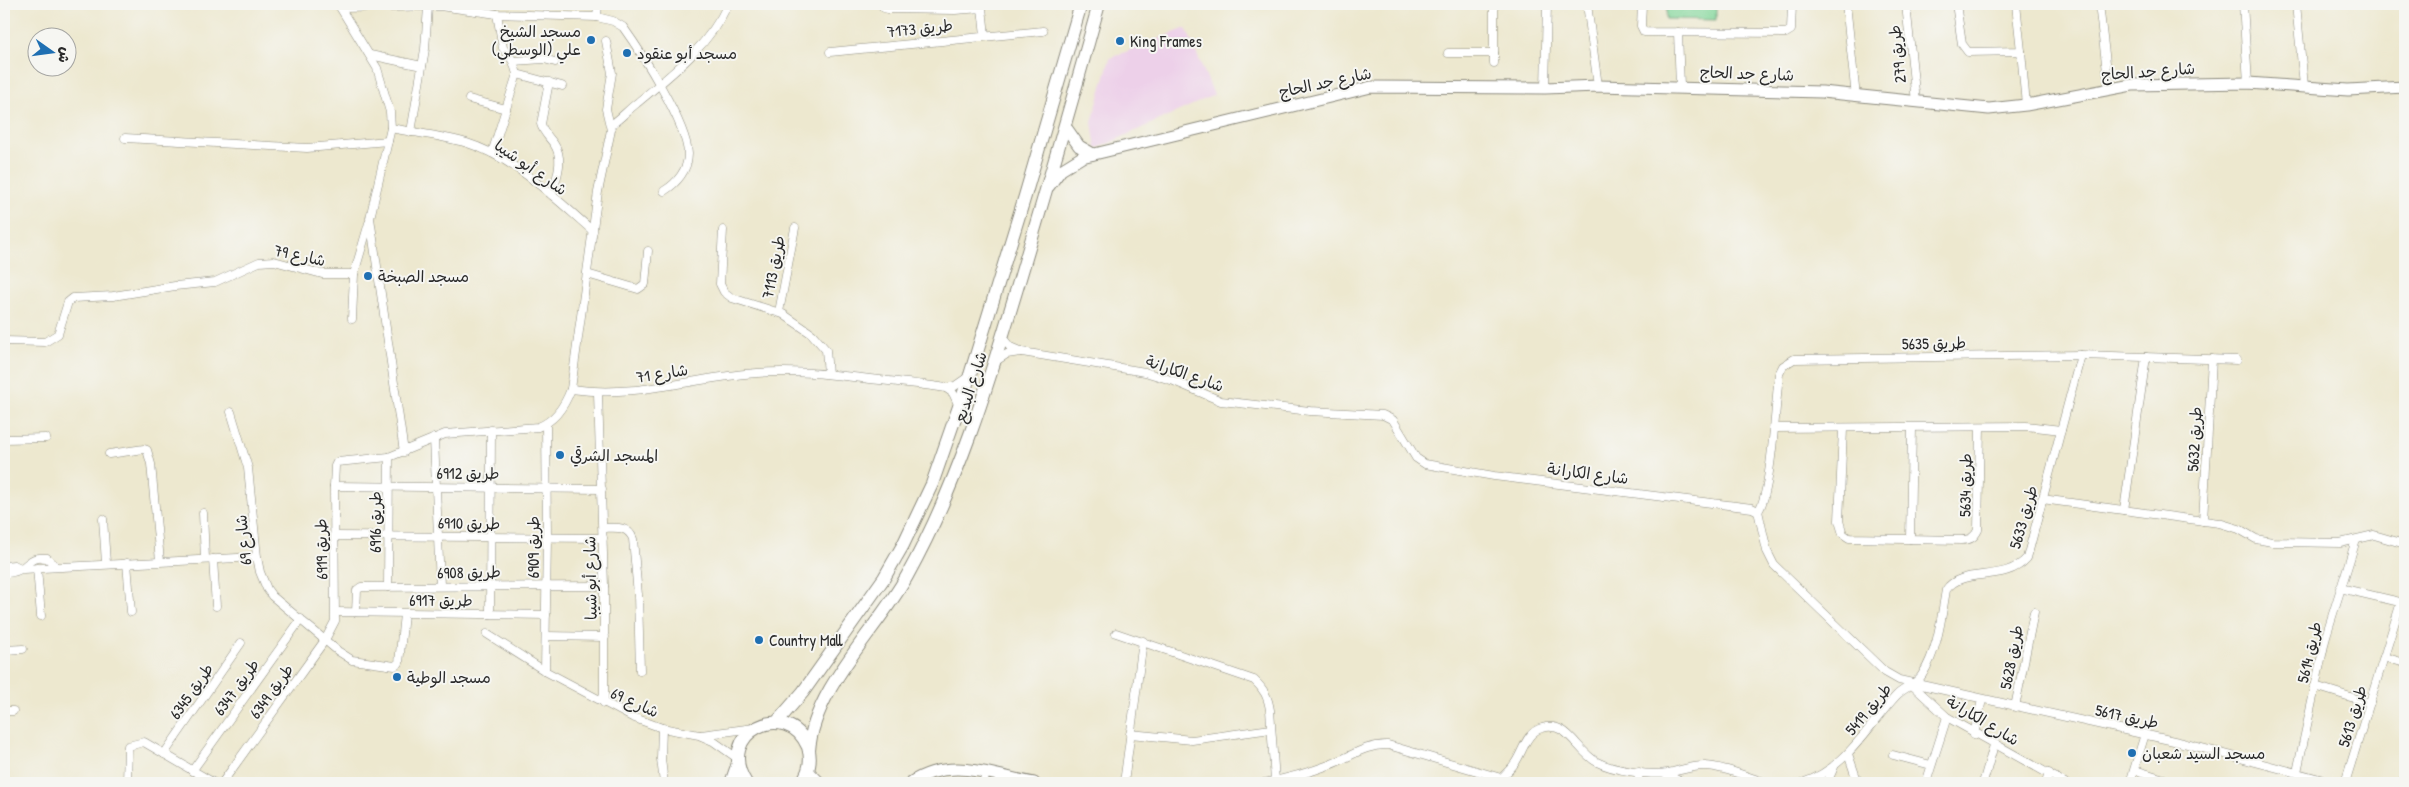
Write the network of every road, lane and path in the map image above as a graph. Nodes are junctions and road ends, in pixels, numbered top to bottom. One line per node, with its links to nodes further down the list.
1 (598, 4): 24 (street)
2 (728, 4): 41 (street)
3 (881, 4): 22 (street)
4 (1080, 4): 83 (main road, شارع البديع)
5 (1099, 4): 55 (main road, شارع البديع)
6 (1494, 4): 32 (street)
7 (1547, 4): 47 (street)
8 (1587, 4): 43 (street)
9 (1642, 4): 26 (street)
10 (1792, 4): 26 (street)
11 (1846, 4): 49 (street)
12 (1906, 4): 51 (street, طريق 279)
13 (1956, 4): 29 (street)
14 (2016, 4): 29 (street)
15 (2099, 4): 48 (street)
16 (2243, 4): 40 (street)
17 (2296, 4): 44 (street)
18 (440, 5): 21 (street); 23 (street)
19 (340, 6): 21 (street); 33 (street)
20 (982, 6): 22 (street); 27 (street)
21 (428, 7): 37 (street)
22 (955, 7)
23 (497, 14): 24 (street); 34 (street)
24 (597, 17): 41 (street)
25 (1043, 31): 27 (street, طريق 7173)
26 (1678, 32): 45 (street)
27 (985, 35): 30 (street, طريق 7173)
28 (606, 41): 54 (street)
29 (2021, 50): 52 (street)
30 (830, 52)
31 (1448, 53): 32 (street)
32 (1494, 53): 36 (street)
33 (370, 55): 37 (street); 56 (street)
34 (513, 61): 35 (street); 38 (street)
35 (555, 62)
36 (1494, 63)
37 (422, 66): 57 (street)
38 (517, 74): 39 (street); 53 (street)
39 (549, 82): 42 (street); 64 (street)
40 (2248, 83): 44 (street, شارع جد الحاج); 48 (street, شارع جد الحاج)
41 (660, 85): 54 (street); 63 (street)
42 (562, 86)
43 (1598, 86): 45 (street, شارع جد الحاج); 47 (street, شارع جد الحاج)
44 (2304, 86): 46 (street, شارع جد الحاج)
45 (1680, 87): 49 (street, شارع جد الحاج)
46 (2405, 87)
47 (1545, 88): 61 (street, شارع جد الحاج)
48 (2109, 88): 52 (street, شارع جد الحاج)
49 (1856, 97): 51 (street, شارع جد الحاج)
50 (470, 99): 53 (street)
51 (1916, 102): 52 (street, شارع جد الحاج)
52 (2026, 105)
53 (506, 109): 60 (street)
54 (611, 125): 68 (street)
55 (1065, 126): 61 (street); 62 (main road, شارع البديع)
56 (391, 128): 57 (street, شارع أبو شيبا); 59 (street)
57 (411, 132): 60 (street, شارع أبو شيبا)
58 (125, 138): 59 (street)
59 (388, 141): 65 (street)
60 (492, 153): 64 (street, شارع أبو شيبا)
61 (1093, 154): 62 (street, شارع جد الحاج)
62 (1046, 190): 74 (main road, شارع البديع)
63 (664, 191)
64 (552, 195): 68 (street, شارع أبو شيبا)
65 (370, 218): 70 (street); 99 (street)
66 (795, 228): 72 (street, طريق 7113)
67 (723, 230): 72 (street, طريق 7113)
68 (593, 232): 71 (street)
69 (648, 251): 71 (street)
70 (354, 274): 73 (street); 75 (street, شارع 79)
71 (586, 274): 85 (street)
72 (779, 312): 82 (street, طريق 7113)
73 (352, 319)
74 (1002, 337): 76 (street, شارع الكارانة); 81 (main road, شارع البديع)
75 (4, 341)
76 (1022, 352): 81 (street, شارع الكارانة); 110 (street, شارع الكارانة)
77 (2082, 355): 78 (street, طريق 5635); 91 (street, طريق 5635); 95 (street, طريق 5633)
78 (2146, 357): 79 (street, طريق 5635); 109 (street)
79 (2212, 359): 80 (street, طريق 5635); 113 (street, طريق 5632)
80 (2237, 360)
81 (995, 362): 182 (main road, شارع البديع)
82 (828, 374): 84 (street, شارع 71); 86 (street, شارع 71)
83 (970, 375): 84 (street); 87 (main road, شارع البديع)
84 (946, 388): 87 (street)
85 (571, 389): 86 (street, شارع 71); 89 (street)
86 (598, 393): 107 (street, شارع أبو شيبا)
87 (960, 409): 173 (main road, شارع البديع)
88 (231, 412): 124 (street, شارع 69)
89 (546, 424): 94 (street); 106 (street, طريق 6909)
90 (1980, 427): 92 (street); 95 (street); 121 (street, طريق 5634)
91 (1773, 428): 93 (street); 110 (street, طريق 5635)
92 (1912, 428): 93 (street); 121 (street)
93 (1843, 429): 121 (street, طريق 5634)
94 (491, 430): 97 (street); 105 (street)
95 (2061, 430): 108 (street, طريق 5633)
96 (46, 438): 98 (street)
97 (434, 438): 99 (street); 104 (street)
98 (4, 439)
99 (404, 452): 101 (street)
100 (109, 454): 126 (street)
101 (389, 457): 102 (street); 103 (street, طريق 6916)
102 (334, 486): 103 (street, طريق 6912); 116 (street, طريق 6919)
103 (389, 486): 104 (street, طريق 6912); 115 (street, طريق 6916)
104 (436, 487): 105 (street, طريق 6912); 117 (street)
105 (491, 487): 106 (street, طريق 6912); 118 (street)
106 (547, 487): 107 (street, طريق 6912); 119 (street, طريق 6909)
107 (602, 489): 114 (street, شارع أبو شيبا)
108 (2042, 500): 109 (street); 164 (street, طريق 5633)
109 (2124, 510): 113 (street)
110 (1758, 511): 164 (street, شارع الكارانة)
111 (203, 513): 125 (street)
112 (103, 519): 127 (street)
113 (2203, 521): 122 (street)
114 (603, 528): 120 (street, شارع أبو شيبا); 163 (street)
115 (388, 535): 116 (street, طريق 6910); 117 (street, طريق 6910); 138 (street, طريق 6916)
116 (335, 536): 143 (street, طريق 6919)
117 (438, 536): 118 (street, طريق 6910); 135 (street)
118 (490, 537): 119 (street, طريق 6910); 136 (street)
119 (547, 538): 120 (street, طريق 6910); 134 (street, طريق 6909)
120 (603, 538): 137 (street, شارع أبو شيبا)
121 (1910, 539)
122 (2356, 540): 123 (street); 139 (street, طريق 5614)
123 (2405, 544)
124 (257, 557): 125 (street); 150 (street, شارع 69)
125 (209, 559): 126 (street); 141 (street)
126 (160, 561): 128 (street)
127 (106, 563): 128 (street); 130 (street)
128 (127, 563): 142 (street)
129 (4, 566): 131 (street)
130 (56, 566): 131 (street); 132 (street)
131 (23, 568): 132 (street); 133 (street)
132 (37, 568): 149 (street)
133 (4, 573)
134 (546, 585): 136 (street, طريق 6908); 137 (street, طريق 6908); 148 (street, طريق 6909)
135 (440, 586): 136 (street, طريق 6908); 138 (street, طريق 6908)
136 (490, 586): 147 (street)
137 (604, 586): 154 (street, شارع أبو شيبا)
138 (388, 587): 144 (street, طريق 6908)
139 (2340, 588): 140 (street); 165 (street, طريق 5614)
140 (2403, 603): 160 (street, طريق 5613)
141 (216, 606)
142 (131, 612)
143 (336, 612): 144 (street, طريق 6917); 155 (street, طريق 6349)
144 (356, 612): 146 (street, طريق 6917)
145 (2034, 612): 169 (street, طريق 5628)
146 (404, 614): 147 (street, طريق 6917); 155 (street, شارع 69)
147 (490, 614): 148 (street, طريق 6917)
148 (546, 615): 153 (street, طريق 6909)
149 (41, 616)
150 (301, 619): 155 (street, شارع 69); 190 (street, طريق 6347)
151 (1116, 632): 156 (street)
152 (487, 634): 162 (street, شارع 69)
153 (546, 636): 154 (street); 162 (street, طريق 6909)
154 (605, 637): 167 (street, شارع أبو شيبا)
155 (324, 640): 201 (street, طريق 6349)
156 (1143, 641): 176 (street); 177 (street)
157 (242, 644): 183 (street, طريق 6345)
158 (23, 649): 159 (street)
159 (4, 650)
160 (2384, 657): 161 (street); 168 (street, طريق 5613)
161 (2405, 663)
162 (545, 671): 167 (street, شارع 69)
163 (640, 671)
164 (1911, 684): 166 (street, طريق 5617); 172 (street, شارع الكارانة); 184 (street, طريق 5419)
165 (2315, 686): 168 (street); 193 (street, طريق 5614)
166 (1982, 700): 169 (street, طريق 5617); 178 (street)
167 (604, 703): 174 (street, شارع 69)
168 (2370, 703): 224 (street, طريق 5613)
169 (2015, 707): 179 (street, طريق 5617)
170 (4, 711): 171 (street)
171 (13, 711)
172 (1947, 717): 178 (street, شارع الكارانة); 187 (street)
173 (776, 723): 175 (main road); 182 (main road)
174 (662, 728): 180 (street, شارع 69); 202 (street)
175 (756, 728): 180 (street, شارع 69); 186 (main road)
176 (1271, 729): 177 (street); 197 (street)
177 (1130, 734): 209 (street)
178 (1974, 734): 181 (street, شارع الكارانة)
179 (2145, 734): 189 (street); 193 (street, طريق 5617)
180 (699, 735): 186 (street, شارع 69)
181 (1994, 745): 194 (street, شارع الكارانة); 218 (street)
182 (809, 751): 191 (main road, شارع البديع)
183 (164, 754): 190 (street); 199 (street)
184 (1848, 754): 188 (street); 216 (street, طريق 5419)
185 (1892, 755): 187 (street)
186 (738, 761): 203 (main road); 204 (main road)
187 (1931, 765): 217 (street)
188 (1834, 767): 214 (street); 215 (street)
189 (2135, 770): 221 (street); 222 (street)
190 (192, 771): 200 (street)
191 (808, 771): 205 (main road); 206 (street)
192 (1639, 772): 195 (street); 198 (street); 211 (street)
193 (2297, 772): 223 (street, طريق 5617)
194 (2049, 773): 219 (street); 220 (street, شارع الكارانة)
195 (1666, 774): 212 (street); 213 (street)
196 (985, 778): 207 (street); 208 (street)
197 (1275, 781): 198 (street); 210 (street)
198 (1499, 781)
199 (127, 783)
200 (214, 783)
201 (222, 783)
202 (664, 783)
203 (731, 783)
204 (746, 783)
205 (801, 783)
206 (820, 783)
207 (910, 783)
208 (1034, 783)
209 (1124, 783)
210 (1264, 783)
211 (1638, 783)
212 (1684, 783)
213 (1768, 783)
214 (1803, 783)
215 (1827, 783)
216 (1858, 783)
217 (1926, 783)
218 (1983, 783)
219 (2046, 783)
220 (2065, 783)
221 (2130, 783)
222 (2177, 783)
223 (2335, 783)
224 (2345, 783)

